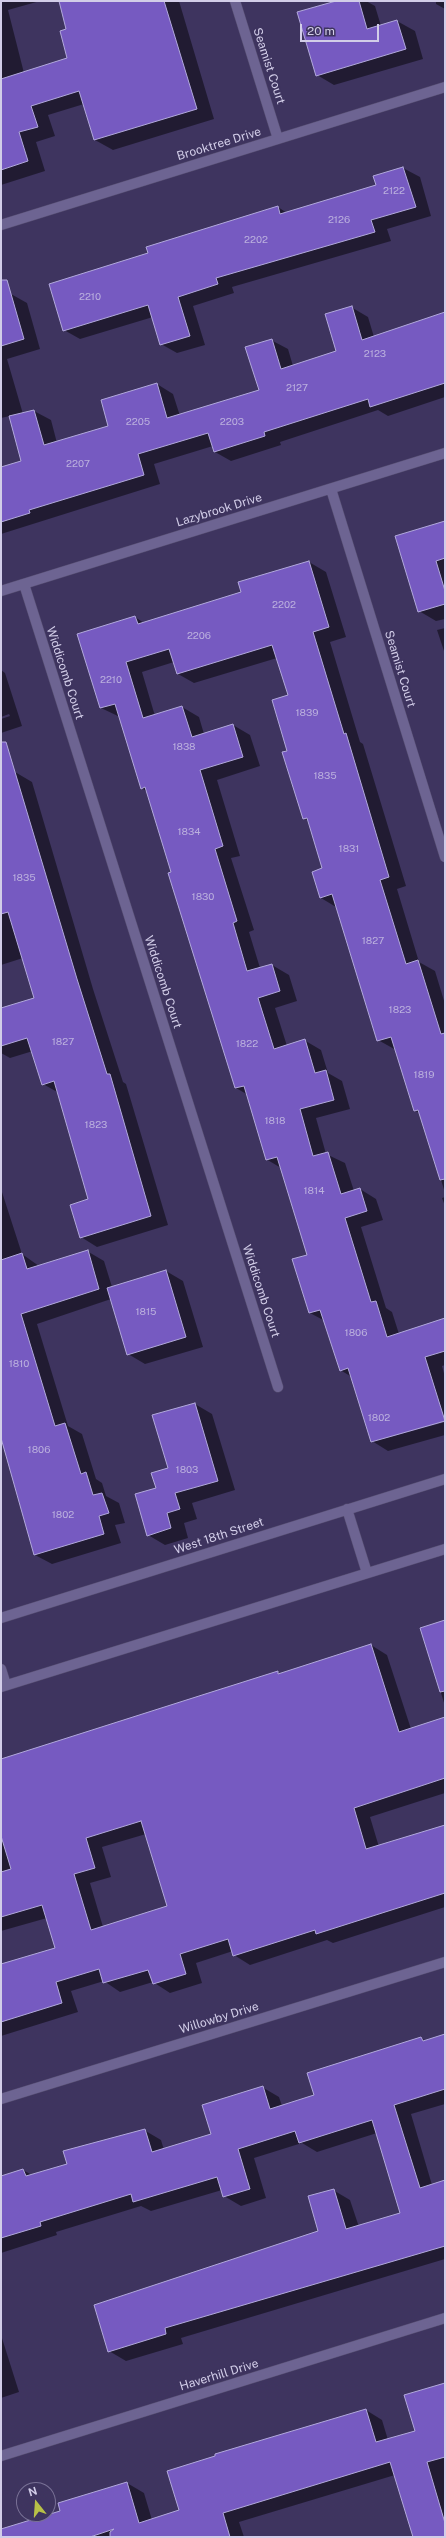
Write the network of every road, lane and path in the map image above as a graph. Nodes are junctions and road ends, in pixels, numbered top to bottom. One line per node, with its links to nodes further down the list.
1 (235, 1): 3 (street, Seamist Court)
2 (445, 87): 3 (street, Brooktree Drive)
3 (278, 139): 4 (street, Brooktree Drive)
4 (1, 225)
5 (445, 453): 6 (street, Lazybrook Drive)
6 (331, 488): 7 (street, Lazybrook Drive); 9 (street, Seamist Court)
7 (24, 584): 8 (street, Lazybrook Drive); 10 (street, Widdicomb Court)
8 (1, 591)
9 (445, 857)
10 (278, 1387)
11 (445, 1479): 12 (street, West 18th Street)
12 (347, 1509): 14 (street); 15 (street, West 18th Street)
13 (445, 1549): 14 (street)
14 (366, 1573): 17 (street)
15 (1, 1618)
16 (1, 1669): 17 (street)
17 (4, 1686)
18 (445, 1962): 19 (street, Willowby Drive)
19 (1, 2099)
20 (445, 2318): 21 (street, Haverhill Drive)
21 (1, 2456)

